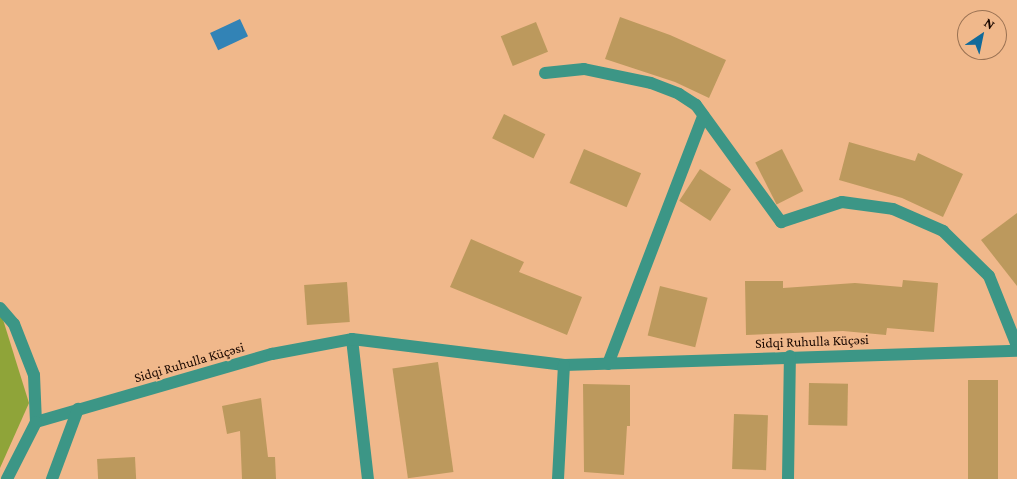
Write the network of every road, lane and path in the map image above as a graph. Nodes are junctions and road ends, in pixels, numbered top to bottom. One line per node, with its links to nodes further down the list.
1 (545, 73): 2 (street)
2 (703, 116): 5 (street); 8 (street)
3 (0, 308): 11 (street)
4 (352, 339): 9 (street, Sidqi Ruhulla Küçəsi); 10 (street, Sidqi Ruhulla Küçəsi); 14 (street)
5 (1017, 346)
6 (1017, 351): 7 (street, Sidqi Ruhulla Küçəsi)
7 (790, 356): 8 (street, Sidqi Ruhulla Küçəsi); 16 (street)
8 (608, 364): 9 (street, Sidqi Ruhulla Küçəsi)
9 (564, 365): 15 (street)
10 (78, 409): 11 (street, Sidqi Ruhulla Küçəsi); 13 (street)
11 (36, 422): 12 (street)
12 (7, 479)
13 (52, 479)
14 (368, 479)
15 (558, 479)
16 (788, 479)

